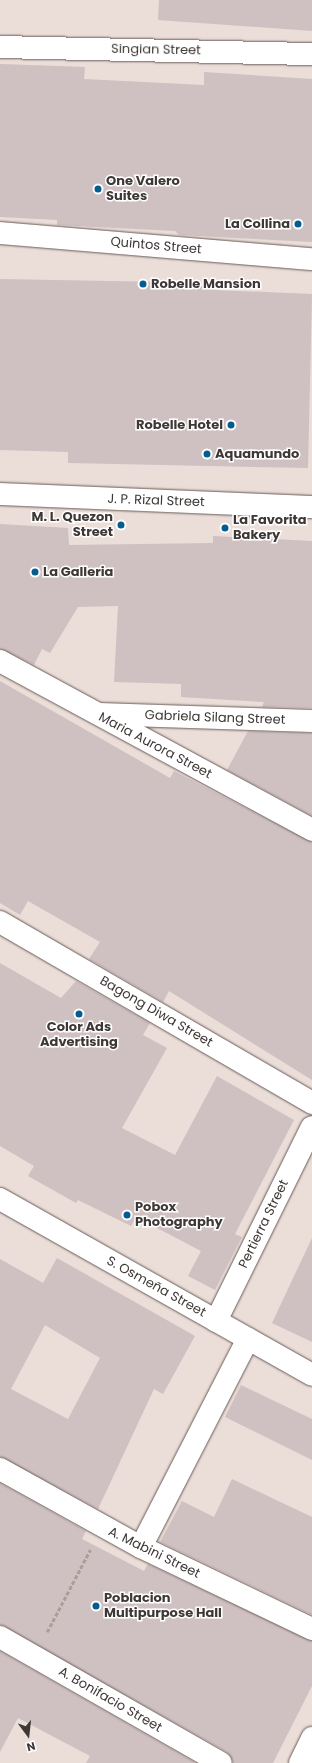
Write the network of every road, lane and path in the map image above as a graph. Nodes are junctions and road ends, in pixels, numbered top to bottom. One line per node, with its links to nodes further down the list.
1 (0, 47): 2 (street, Singian Street)
2 (312, 54)
3 (0, 234): 4 (street, Quintos Street)
4 (312, 259)
5 (0, 494): 6 (street, J. P. Rizal Street)
6 (312, 507)
7 (0, 661): 8 (street, Maria Aurora Street)
8 (94, 714): 9 (street, Gabriela Silang Street); 10 (street, Maria Aurora Street)
9 (312, 721)
10 (312, 830)
11 (0, 922): 12 (street, Bagong Diwa Street)
12 (312, 1103)
13 (312, 1127): 15 (street, Pertierra Street)
14 (0, 1199): 15 (street, S. Osmeña Street)
15 (216, 1321): 16 (street, S. Osmeña Street)
16 (248, 1339): 17 (street, S. Osmeña Street); 20 (street)
17 (312, 1375)
18 (0, 1469): 19 (street, A. Mabini Street)
19 (102, 1526): 20 (street, A. Mabini Street); 23 (path)
20 (141, 1548): 21 (street, A. Mabini Street)
21 (312, 1629)
22 (0, 1637): 23 (street, A. Bonifacio Street)
23 (34, 1657): 25 (street, A. Bonifacio Street)
24 (312, 1738): 26 (street)
25 (221, 1763)
26 (300, 1763)

